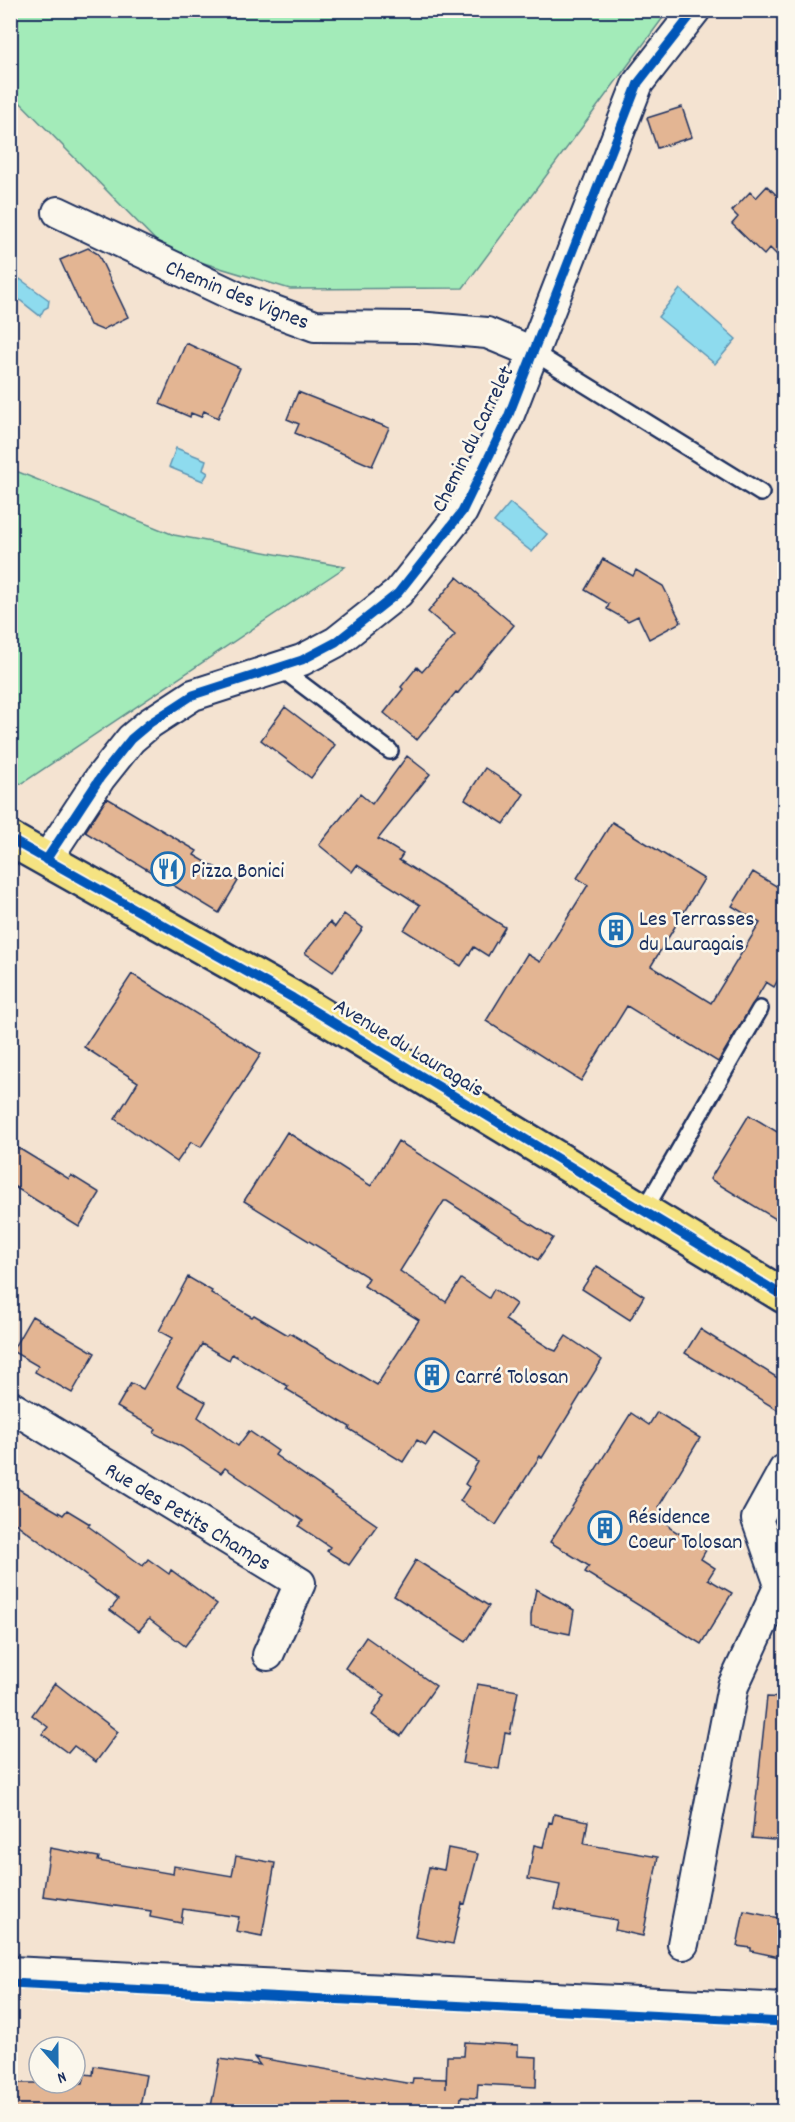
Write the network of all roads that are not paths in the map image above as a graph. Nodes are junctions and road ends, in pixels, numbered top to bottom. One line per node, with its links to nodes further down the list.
1 (696, 10): 3 (street, Chemin du Carrelet)
2 (58, 212): 3 (street, Chemin des Vignes)
3 (533, 352): 4 (lane); 5 (street, Chemin du Carrelet)
4 (761, 494)
5 (279, 667): 6 (lane); 8 (street, Chemin du Carrelet)
6 (390, 751)
7 (10, 839): 8 (main road, Avenue du Lauragais)
8 (46, 860): 10 (main road, Avenue du Lauragais)
9 (760, 1009): 10 (lane)
10 (644, 1210): 11 (main road, Avenue du Lauragais)
11 (784, 1296)
12 (10, 1406): 15 (street, Rue des Petits Champs)
13 (784, 1470): 14 (street)
14 (782, 1586): 16 (street)
15 (268, 1655)
16 (683, 1944)
17 (10, 1972): 18 (street)
18 (784, 2008)

